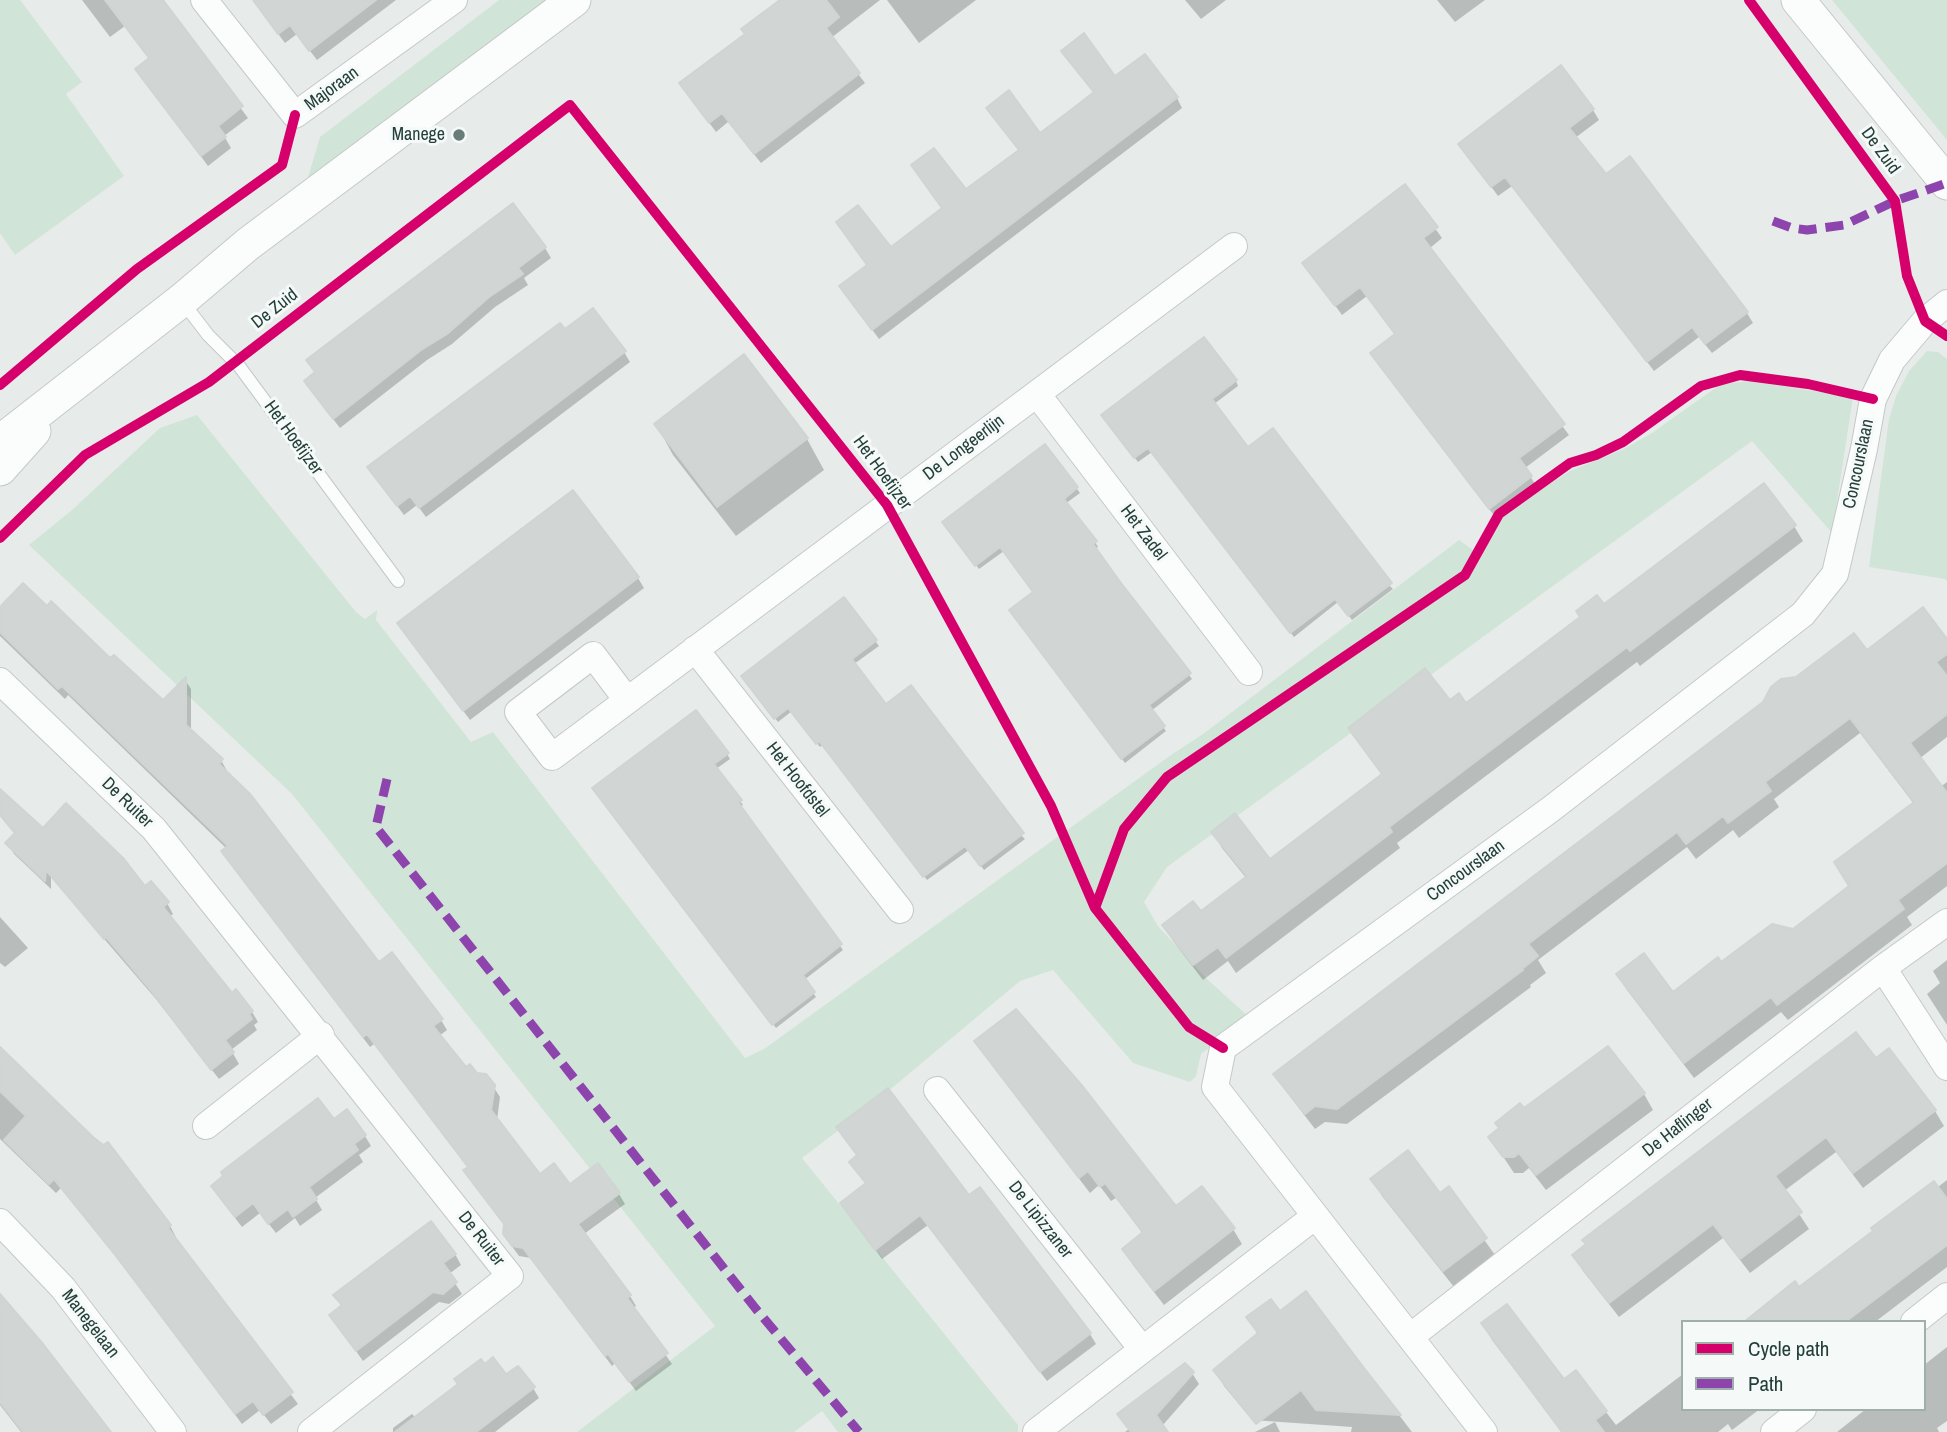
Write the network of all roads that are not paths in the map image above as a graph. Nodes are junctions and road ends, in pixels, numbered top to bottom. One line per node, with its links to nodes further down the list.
1 (204, 0): 2 (street, Majoraan)
2 (454, 0)
3 (573, 0): 7 (street)
4 (1798, 0): 5 (street, De Zuid)
5 (1947, 184)
6 (1234, 246): 10 (street, De Longeerlijn)
7 (182, 300): 9 (street); 13 (lane, Het Hoefijzer)
8 (1947, 303): 25 (street, Concourslaan)
9 (76, 385): 11 (street); 12 (street)
10 (1037, 394): 14 (street, De Longeerlijn); 15 (street, Het Zadel)
11 (0, 442)
12 (0, 470)
13 (398, 581)
14 (695, 649): 17 (street, De Longeerlijn); 18 (street, Het Hoofdstel)
15 (1249, 672)
16 (0, 681): 21 (street, De Ruiter)
17 (627, 700)
18 (900, 910)
19 (1947, 922): 20 (street, De Haflinger)
20 (1883, 968): 22 (street); 29 (street, De Haflinger)
21 (321, 1035): 24 (street); 33 (street, De Ruiter)
22 (1947, 1067)
23 (937, 1090): 30 (street, De Lipizzaner)
24 (205, 1126)
25 (1314, 1216): 29 (street, Concourslaan); 30 (street)
26 (0, 1222): 32 (street, Manegelaan)
27 (1947, 1296): 28 (street)
28 (1917, 1320)
29 (1410, 1337): 35 (street, Concourslaan)
30 (1142, 1349): 34 (street)
31 (1800, 1411): 36 (street)
32 (173, 1432)
33 (311, 1432)
34 (1036, 1432)
35 (1484, 1432)
36 (1774, 1432)

